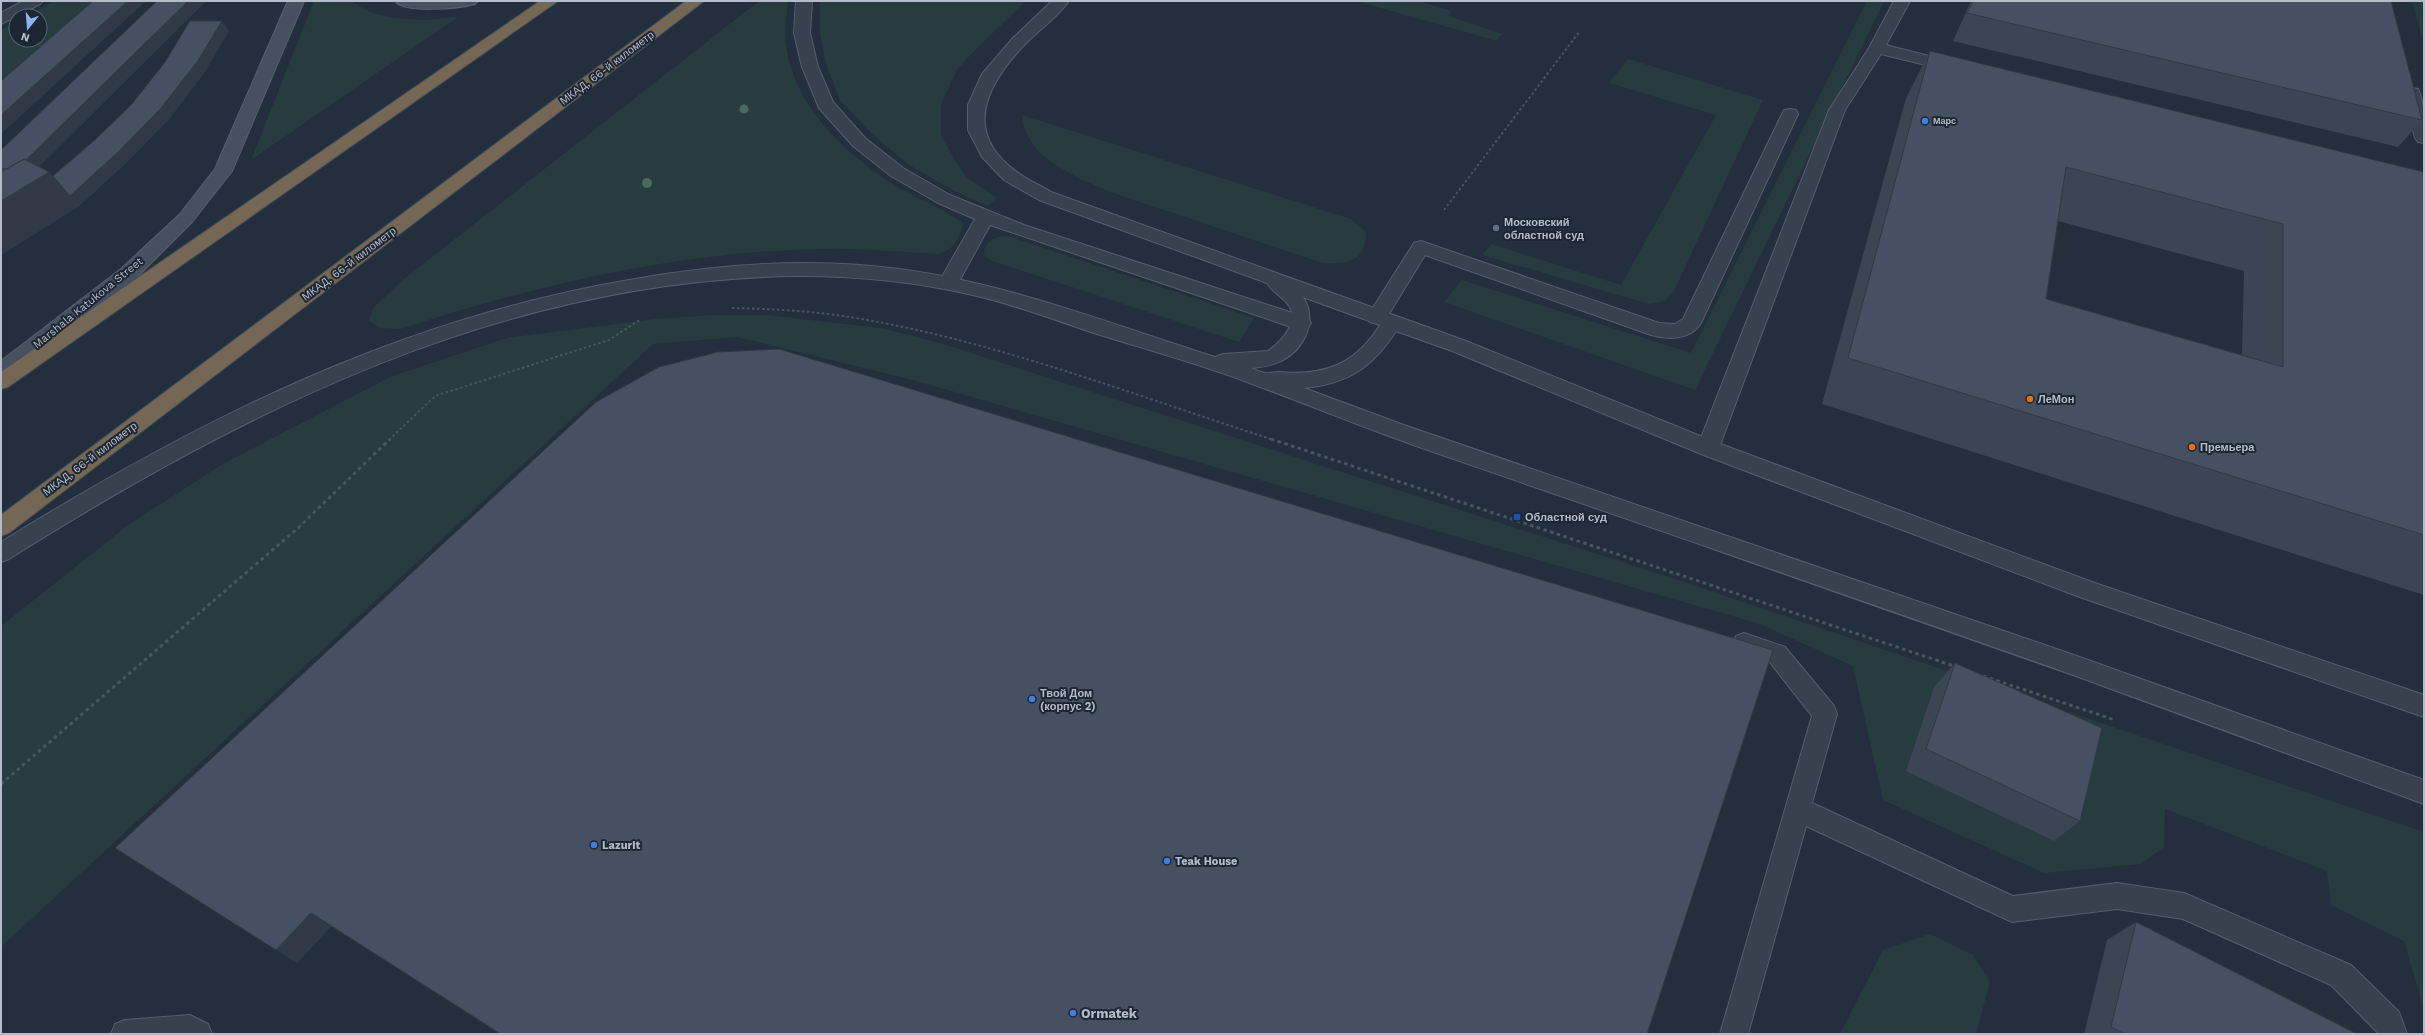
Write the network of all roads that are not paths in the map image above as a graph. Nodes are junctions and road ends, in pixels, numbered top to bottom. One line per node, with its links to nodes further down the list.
1 (35, 1): 10 (street)
2 (296, 1): 22 (main road, Marshala Katukova Street)
3 (403, 1): 4 (main road)
4 (470, 1)
5 (550, 1): 24 (highway)
6 (696, 1): 26 (highway, МКАД, 66-й километр)
7 (804, 1): 16 (street)
8 (1061, 1): 17 (street)
9 (1902, 1): 11 (street)
10 (1, 19)
11 (1877, 48): 12 (street); 25 (street)
12 (1970, 70)
13 (2408, 77): 15 (street)
14 (1790, 114): 19 (street)
15 (2424, 138)
16 (985, 217): 18 (street); 20 (street)
17 (1268, 277): 19 (street); 20 (street)
18 (949, 282): 21 (street); 27 (street)
19 (1384, 319): 23 (street); 25 (street)
20 (1301, 323): 21 (street)
21 (1208, 361): 23 (street)
22 (1, 372)
23 (1250, 375): 30 (street)
24 (1, 382)
25 (1708, 448): 29 (street)
26 (1, 527)
27 (1, 553)
28 (1724, 638): 31 (street)
29 (2424, 706)
30 (2424, 792)
31 (1798, 809): 34 (street); 35 (street)
32 (125, 1034): 33 (street)
33 (198, 1034)
34 (1734, 1034)
35 (2393, 1034)

